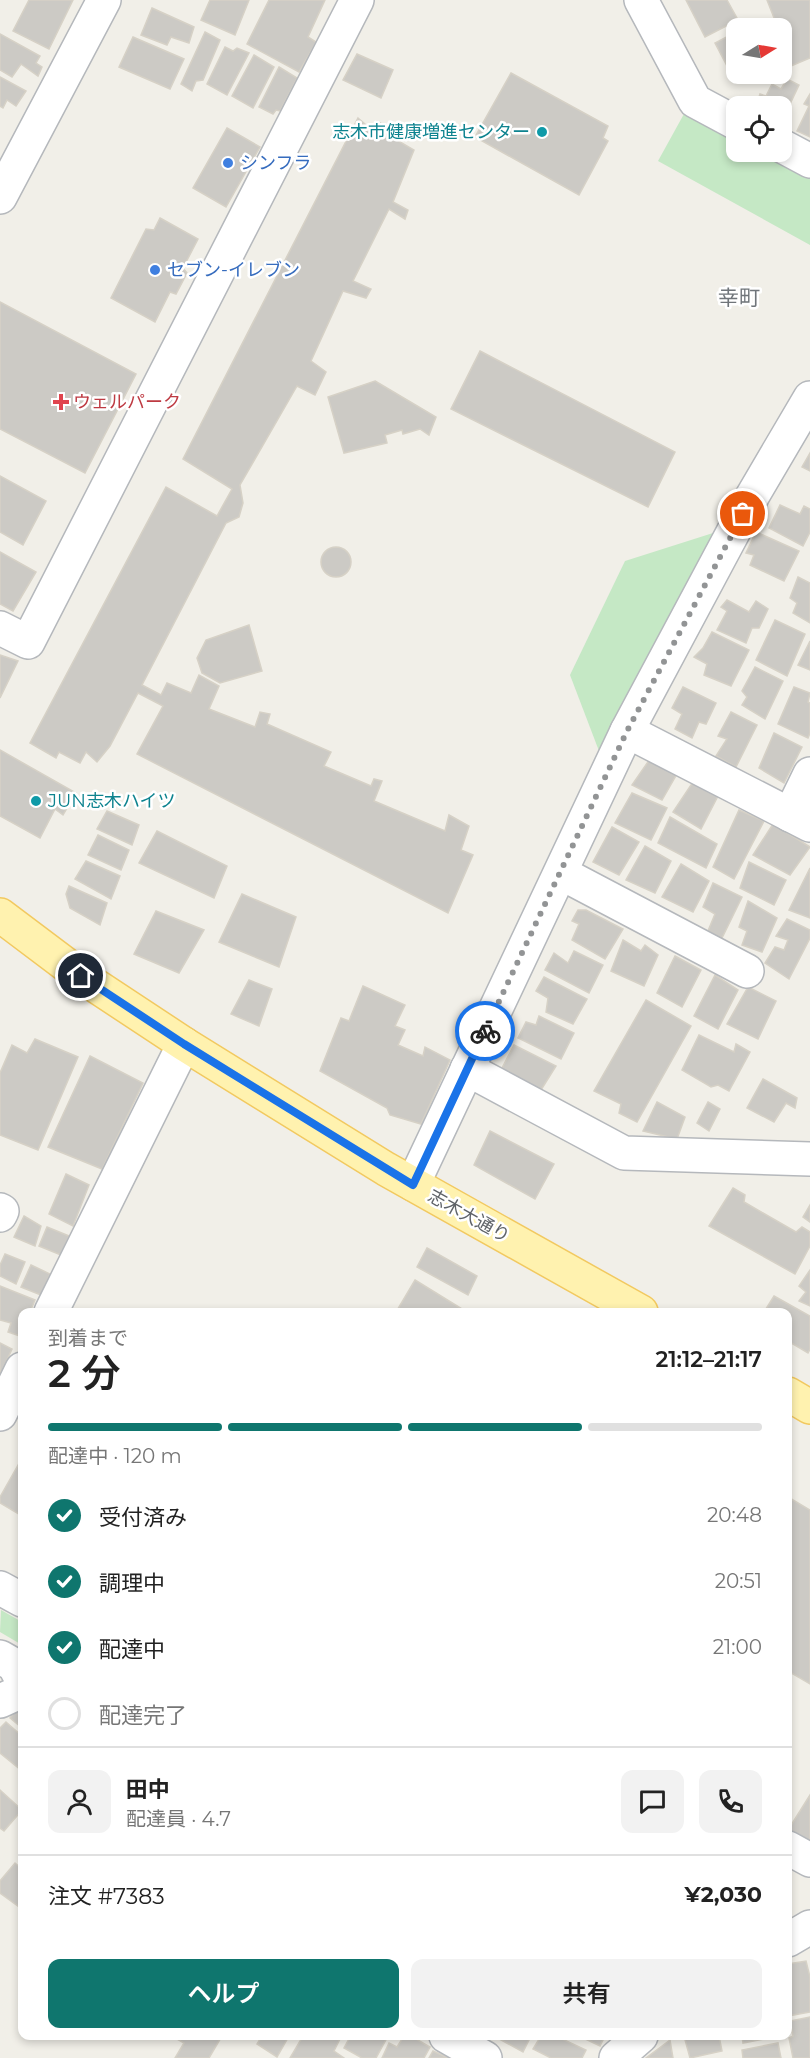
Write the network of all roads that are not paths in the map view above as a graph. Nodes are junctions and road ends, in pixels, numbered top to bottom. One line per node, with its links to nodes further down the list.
1 (104, 0): 7 (street)
2 (357, 0): 9 (street)
3 (641, 0): 4 (street)
4 (726, 118)
5 (792, 151): 6 (street)
6 (810, 160)
7 (0, 196)
8 (810, 398): 10 (street)
9 (0, 628)
10 (627, 731): 12 (street); 13 (street)
11 (810, 774): 12 (street)
12 (800, 820)
13 (561, 873): 15 (street); 17 (street)
14 (5, 924): 16 (main road, 志木大通り)
15 (747, 971)
16 (184, 1044): 19 (main road, 志木大通り); 22 (street)
17 (467, 1069): 18 (street); 19 (street)
18 (810, 1159)
19 (413, 1185): 23 (main road, 志木大通り)
20 (0, 1210): 21 (street)
21 (0, 1215)
22 (53, 1308)
23 (634, 1308)
24 (18, 1377): 27 (street)
25 (792, 1396): 26 (main road)
26 (810, 1407)
27 (0, 1414)
28 (0, 1588): 29 (street)
29 (18, 1598)
30 (0, 1657): 31 (street)
31 (18, 1672)
32 (18, 1692): 33 (street)
33 (0, 1701)
34 (792, 1850): 35 (street)
35 (810, 1860)
36 (810, 1928): 37 (street)
37 (792, 1938)
38 (453, 2040): 40 (street)
39 (636, 2040): 41 (street)
40 (485, 2058)
41 (615, 2058)

